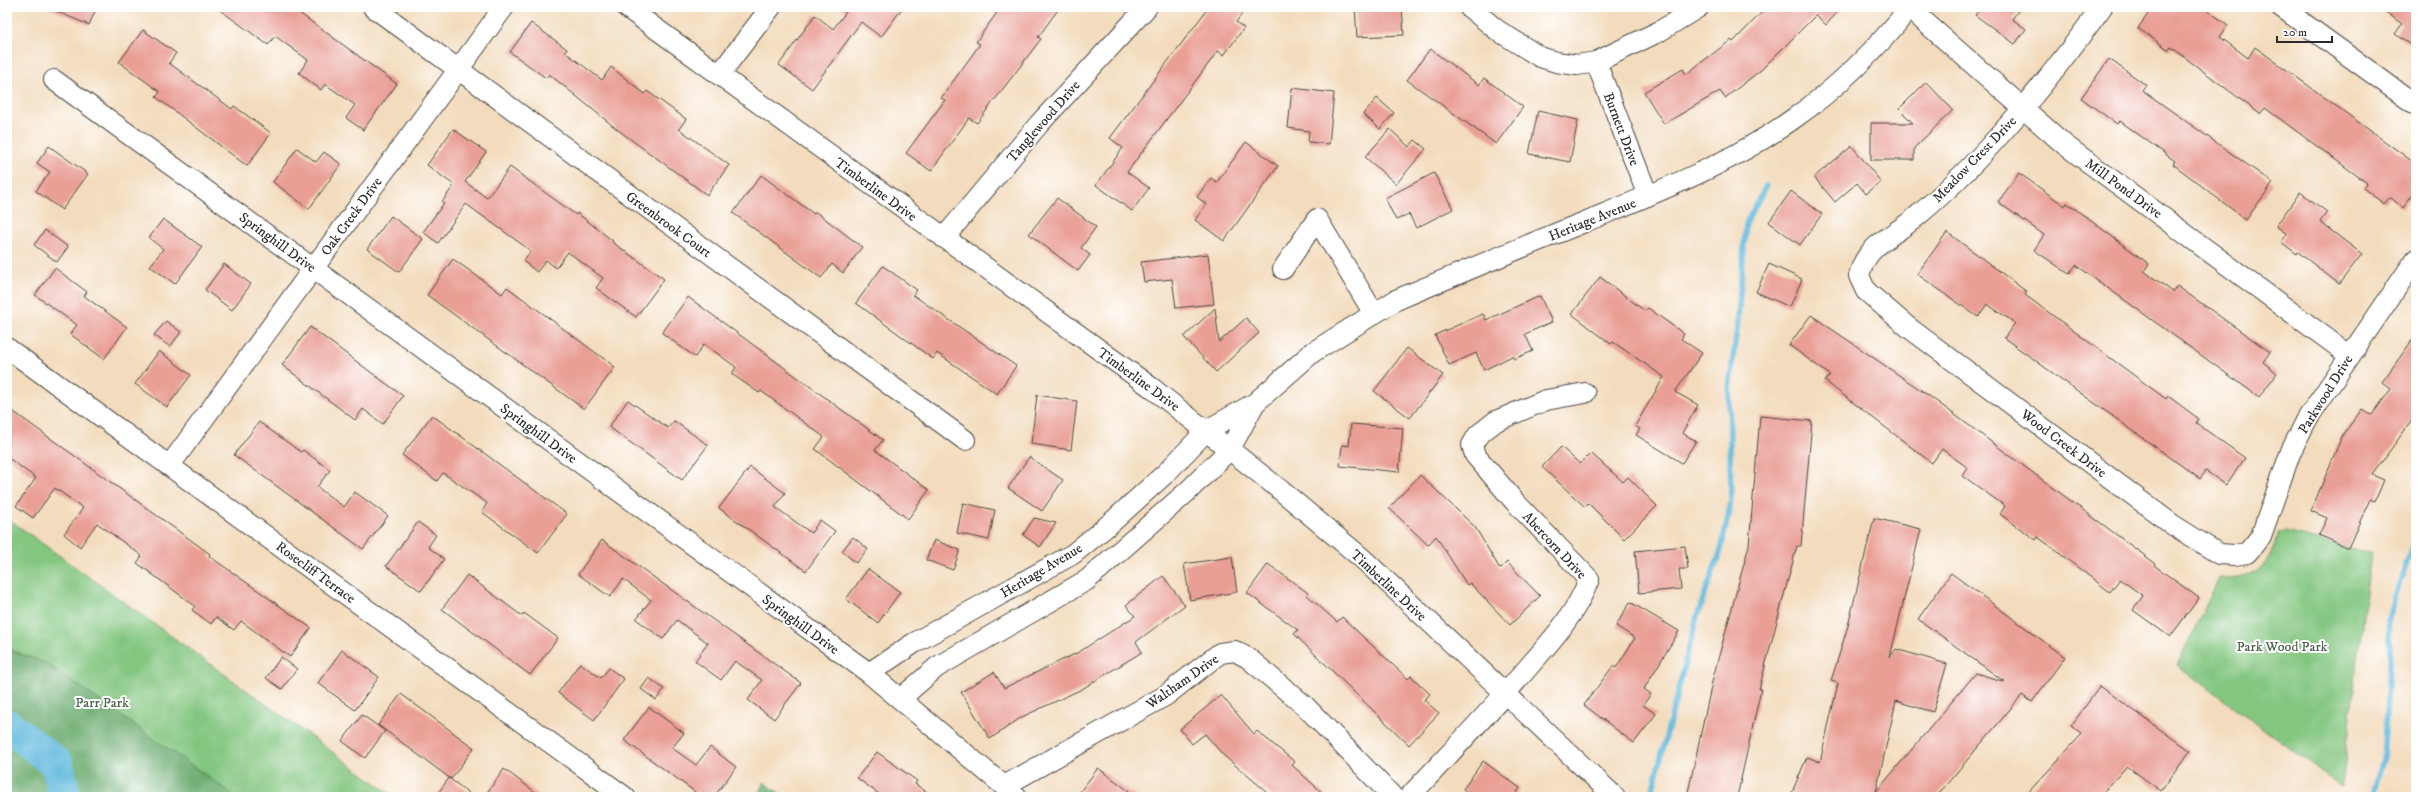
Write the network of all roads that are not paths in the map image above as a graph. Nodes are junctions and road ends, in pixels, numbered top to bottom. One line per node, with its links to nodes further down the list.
1 (373, 7): 12 (street, Greenbrook Court)
2 (504, 7): 12 (street, Oak Creek Drive)
3 (626, 7): 13 (street, Timberline Drive)
4 (771, 7): 13 (street)
5 (1147, 7): 18 (street, Tanglewood Drive)
6 (1469, 7): 11 (street)
7 (1699, 7): 11 (street)
8 (2102, 7): 16 (street, Meadow Crest Drive)
9 (2281, 7): 15 (street)
10 (1910, 8): 16 (street, Mill Pond Drive); 17 (street, Heritage Avenue)
11 (1596, 62): 17 (street, Burnett Drive)
12 (458, 70): 20 (street, Oak Creek Drive); 29 (street, Greenbrook Court)
13 (719, 75): 18 (street, Timberline Drive)
14 (54, 80): 20 (street, Springhill Drive)
15 (2416, 105)
16 (2023, 108): 22 (street, Meadow Crest Drive); 25 (street, Mill Pond Drive)
17 (1648, 196): 23 (street, Heritage Avenue)
18 (944, 238): 28 (street, Timberline Drive)
19 (2416, 259): 25 (street, Parkwood Drive)
20 (313, 268): 31 (street, Oak Creek Drive); 33 (street, Springhill Drive)
21 (1283, 269): 23 (street)
22 (1878, 301): 32 (street, Wood Creek Drive)
23 (1374, 312): 27 (street, Heritage Avenue)
24 (7, 348): 31 (street, Rosecliff Terrace)
25 (2349, 355): 32 (street, Parkwood Drive)
26 (1585, 393): 34 (street, Abercorn Drive)
27 (1255, 403): 28 (street, Heritage Avenue); 30 (street, Heritage Avenue)
28 (1207, 430): 30 (street, Timberline Drive); 33 (street, Heritage Avenue)
29 (965, 440)
30 (1230, 449): 34 (street, Timberline Drive); 35 (street, Heritage Avenue)
31 (170, 465): 37 (street, Rosecliff Terrace)
32 (2258, 540)
33 (869, 673): 35 (street, Springhill Drive)
34 (1506, 694): 39 (street, Abercorn Drive); 40 (street, Timberline Drive)
35 (900, 698): 36 (street, Springhill Drive)
36 (1010, 792): 38 (street, Waltham Drive)
37 (625, 797)
38 (1393, 797)
39 (1409, 797)
40 (1615, 797)

